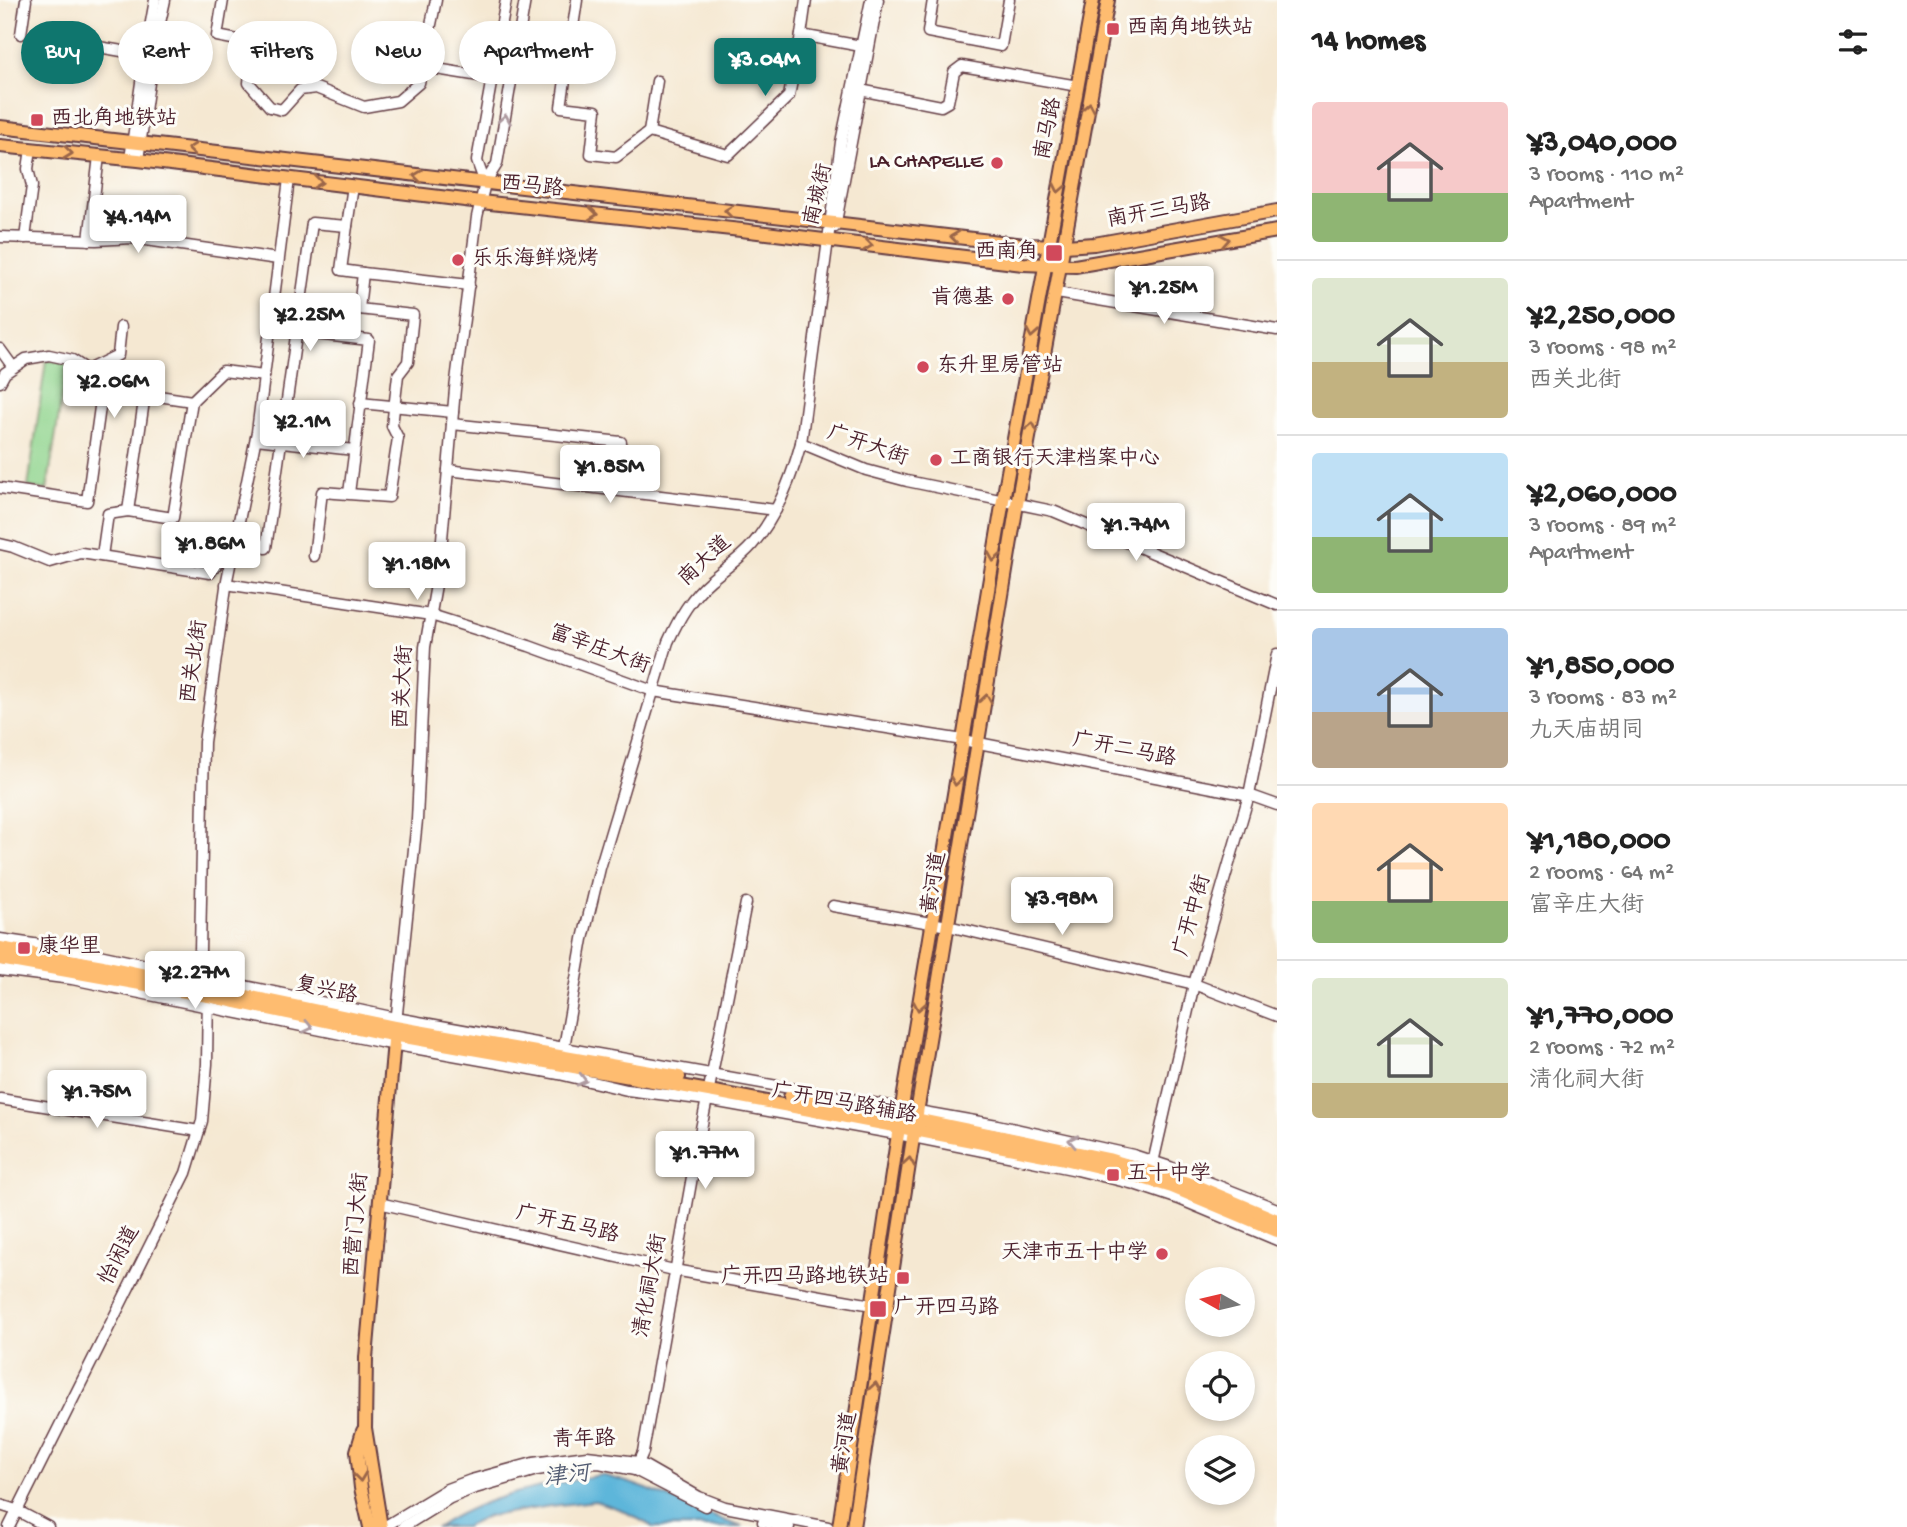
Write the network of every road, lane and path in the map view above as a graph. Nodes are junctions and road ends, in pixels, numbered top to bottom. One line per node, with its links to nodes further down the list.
1 (26, 0): 19 (street)
2 (155, 0): 16 (street)
3 (165, 0): 30 (street)
4 (223, 0): 24 (street)
5 (436, 0): 17 (street)
6 (506, 0): 18 (street)
7 (525, 0): 36 (street, one-way to 7)
8 (577, 0): 29 (street)
9 (806, 0): 20 (street)
10 (871, 0): 21 (street, 南城街)
11 (878, 0): 27 (street, 南城街)
12 (933, 0): 13 (street)
13 (1009, 0)
14 (1092, 0): 26 (main road, 南马路)
15 (1108, 0): 48 (main road, 南马路, one-way to 15)
16 (151, 21)
17 (432, 21)
18 (502, 21)
19 (20, 34)
20 (801, 36): 21 (street); 29 (street)
21 (861, 46): 40 (street, 南城街)
22 (657, 81): 29 (street)
23 (142, 84): 30 (street)
24 (418, 84)
25 (491, 84): 36 (street)
26 (1078, 86): 27 (street); 47 (main road, 南马路, one-way to 47)
27 (860, 90): 40 (street, 南城街)
28 (0, 127): 30 (main road, 西马路)
29 (649, 132)
30 (136, 143): 34 (street); 36 (main road, 西马路, one-way to 30)
31 (0, 146): 32 (main road, 西马路)
32 (31, 149): 33 (main road, 西马路, one-way to 33); 44 (street)
33 (99, 156): 34 (main road, 西马路); 45 (street)
34 (134, 160): 35 (main road, 西马路)
35 (289, 179): 37 (main road, 西马路, one-way to 37); 49 (street, 西关北街)
36 (485, 183): 38 (street, 西关大街); 40 (main road, 西马路, one-way to 36)
37 (353, 186): 38 (main road, 西马路); 41 (street)
38 (481, 202): 46 (main road, 西马路, one-way to 46); 53 (street, 西关大街)
39 (1277, 211): 48 (main road, 南开三马路)
40 (833, 223): 46 (street, 南城街); 47 (main road, 西马路, one-way to 40)
41 (347, 226): 52 (street); 58 (street)
42 (1277, 232): 51 (main road, 南开三马路, one-way to 42)
43 (0, 237): 44 (street)
44 (25, 238): 45 (street)
45 (89, 240): 49 (street)
46 (830, 240): 50 (main road, 西马路, one-way to 50); 72 (street, 南大道)
47 (1048, 246): 48 (main road, 南开三马路); 50 (main road, 南马路)
48 (1065, 246): 51 (main road, 黄河道)
49 (278, 259): 56 (street, 西关北街)
50 (1044, 265): 51 (main road, 西马路); 77 (main road, 黄河道, one-way to 77)
51 (1061, 266): 54 (main road, 黄河道)
52 (363, 273): 53 (street); 66 (street)
53 (468, 285): 67 (street, 西关大街)
54 (1057, 293): 57 (street); 78 (main road, 黄河道, one-way to 54)
55 (121, 327): 61 (street)
56 (270, 329): 58 (street); 62 (street, 西关北街)
57 (1277, 330)
58 (298, 332): 65 (street); 70 (street)
59 (0, 349): 60 (street)
60 (13, 368): 61 (street); 63 (street)
61 (87, 370): 75 (street)
62 (264, 376): 64 (street); 69 (street, 西关北街)
63 (0, 382)
64 (192, 401): 80 (street); 80 (street)
65 (360, 403): 66 (street); 73 (street)
66 (394, 407): 67 (street); 76 (street)
67 (453, 412): 68 (street, 西关大街)
68 (452, 424): 71 (street); 74 (street, 西关大街)
69 (256, 439): 70 (street); 81 (street, 西关北街)
70 (282, 442): 73 (street); 83 (street)
71 (621, 442)
72 (801, 443): 77 (street, 广开大街); 79 (street, 南大道)
73 (354, 450): 76 (street)
74 (448, 470): 79 (street); 88 (street, 西关大街)
75 (0, 488)
76 (349, 493): 85 (street)
77 (1003, 500): 78 (street, 广开大街); 91 (main road, 黄河道, one-way to 91)
78 (1017, 504): 87 (street, 广开大街); 92 (main road, 黄河道, one-way to 78)
79 (776, 510): 90 (street, 南大道)
80 (128, 511): 84 (street)
81 (234, 542): 84 (street); 86 (street, 西关北街)
82 (0, 544): 84 (street)
83 (266, 548)
84 (102, 555)
85 (314, 556)
86 (226, 584): 88 (street, 富辛庄大街); 104 (street, 西关北街)
87 (1277, 606)
88 (431, 615): 90 (street, 富辛庄大街); 106 (street, 西关大街)
89 (1277, 654): 93 (street, 广开中街)
90 (653, 691): 91 (street, 富辛庄大街); 107 (street, 南大道)
91 (963, 740): 92 (street, 广开二马路); 97 (main road, 黄河道, one-way to 97)
92 (979, 743): 93 (street, 广开二马路); 98 (main road, 黄河道)
93 (1249, 794): 94 (street, 广开二马路); 103 (street, 广开中街)
94 (1277, 805)
95 (746, 903): 108 (street, 清化祠大街)
96 (833, 906): 97 (street)
97 (933, 923): 98 (street); 110 (main road, 黄河道, one-way to 110)
98 (948, 926): 103 (street); 111 (main road, 黄河道)
99 (0, 939): 104 (street)
100 (0, 948): 104 (main road, 复兴路)
101 (0, 959): 104 (main road, 复兴路)
102 (0, 970): 104 (street)
103 (1194, 984): 105 (street); 113 (street, 广开中街)
104 (207, 992): 106 (street, one-way to 106); 106 (street); 106 (main road, 复兴路); 112 (street, 怡闲道)
105 (1277, 1016)
106 (395, 1031): 107 (main road); 107 (street, 广开四马路辅路); 114 (main road, 西营门大街)
107 (562, 1061): 108 (main road); 108 (street, 广开四马路辅路, one-way to 108)
108 (710, 1087): 110 (main road); 110 (street, 广开四马路辅路); 119 (street, 清化祠大街)
109 (0, 1098): 112 (street)
110 (900, 1121): 111 (main road); 111 (street, 广开四马路辅路); 120 (main road, 黄河道)
111 (915, 1124): 113 (main road); 113 (street, 广开四马路辅路); 133 (main road, 黄河道, one-way to 111)
112 (198, 1131): 124 (street, 怡闲道)
113 (1150, 1175): 115 (street); 116 (main road); 117 (main road); 118 (street, 广开四马路辅路)
114 (379, 1203): 119 (street, 广开五马路); 121 (main road, 西营门大街)
115 (1277, 1209)
116 (1277, 1220)
117 (1277, 1231)
118 (1277, 1240)
119 (674, 1270): 120 (street, 广开五马路); 122 (street, 清化祠大街)
120 (872, 1305): 132 (main road, 黄河道)
121 (365, 1428): 127 (main road, 西营门大街, one-way to 127); 128 (main road, 西营门大街)
122 (637, 1466): 128 (street, 青年路); 129 (street, 青年路); 130 (street, 青年路); 131 (street, 青年路)
123 (0, 1505): 124 (street)
124 (16, 1510): 125 (street, 怡闲道); 126 (street)
125 (9, 1527)
126 (48, 1527)
127 (370, 1527)
128 (382, 1527)
129 (403, 1527)
130 (789, 1527)
131 (828, 1527)
132 (839, 1527)
133 (853, 1527)

